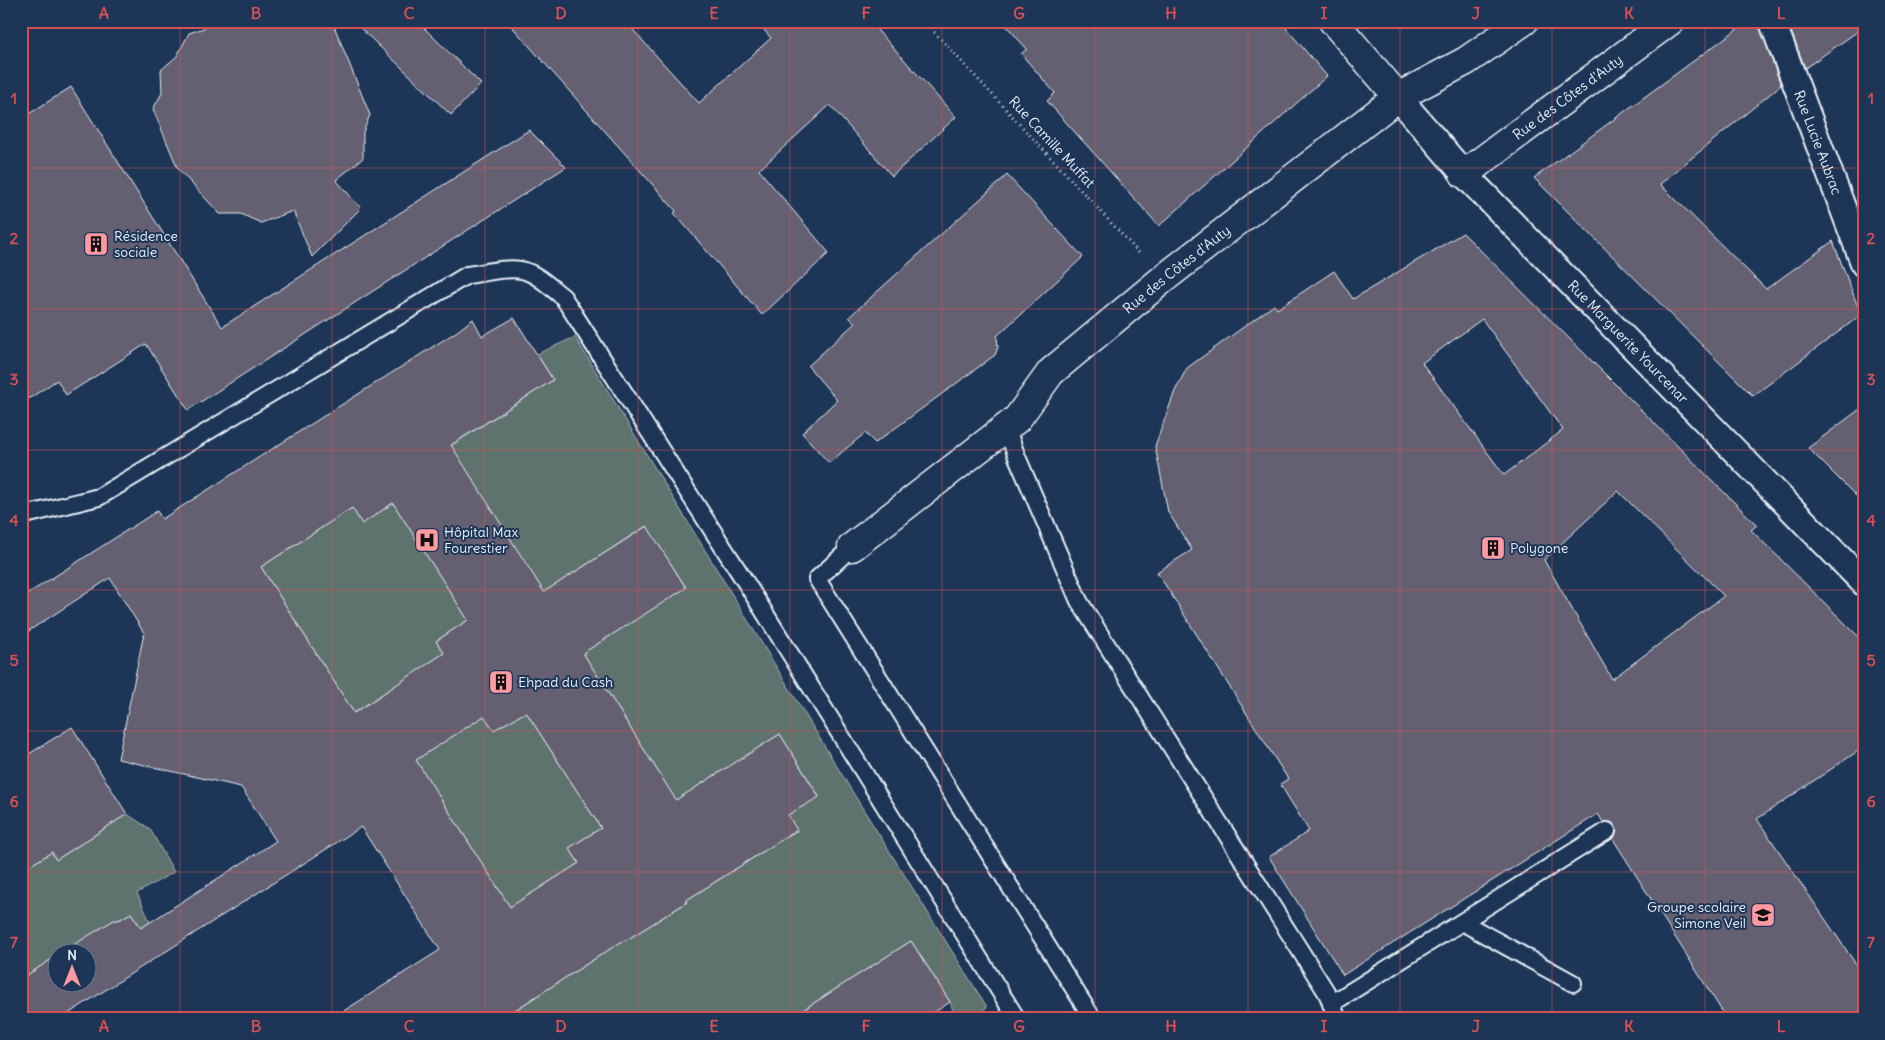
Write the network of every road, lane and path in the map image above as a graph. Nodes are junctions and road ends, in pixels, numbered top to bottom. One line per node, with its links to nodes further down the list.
1 (924, 21): 9 (path, Rue Camille Muffat)
2 (1333, 21): 6 (street)
3 (1524, 21): 6 (street, Rue des Côtes d'Auty)
4 (1670, 21): 7 (street, Rue des Côtes d'Auty)
5 (1772, 21): 8 (street, Rue Lucie Aubrac)
6 (1398, 97): 7 (street, Rue Marguerite Yourcenar); 9 (street, Rue des Côtes d'Auty)
7 (1464, 174): 13 (street, Rue Marguerite Yourcenar)
8 (1864, 264)
9 (1163, 279): 10 (street, Rue des Côtes d'Auty)
10 (1006, 427): 12 (street, Rue des Côtes d'Auty); 17 (lane)
11 (21, 516): 18 (lane)
12 (852, 547): 19 (lane)
13 (1864, 583)
14 (1607, 831): 15 (lane)
15 (1462, 922): 16 (lane); 17 (lane)
16 (1573, 983)
17 (1334, 1011)
18 (1017, 1019)
19 (1093, 1019)

